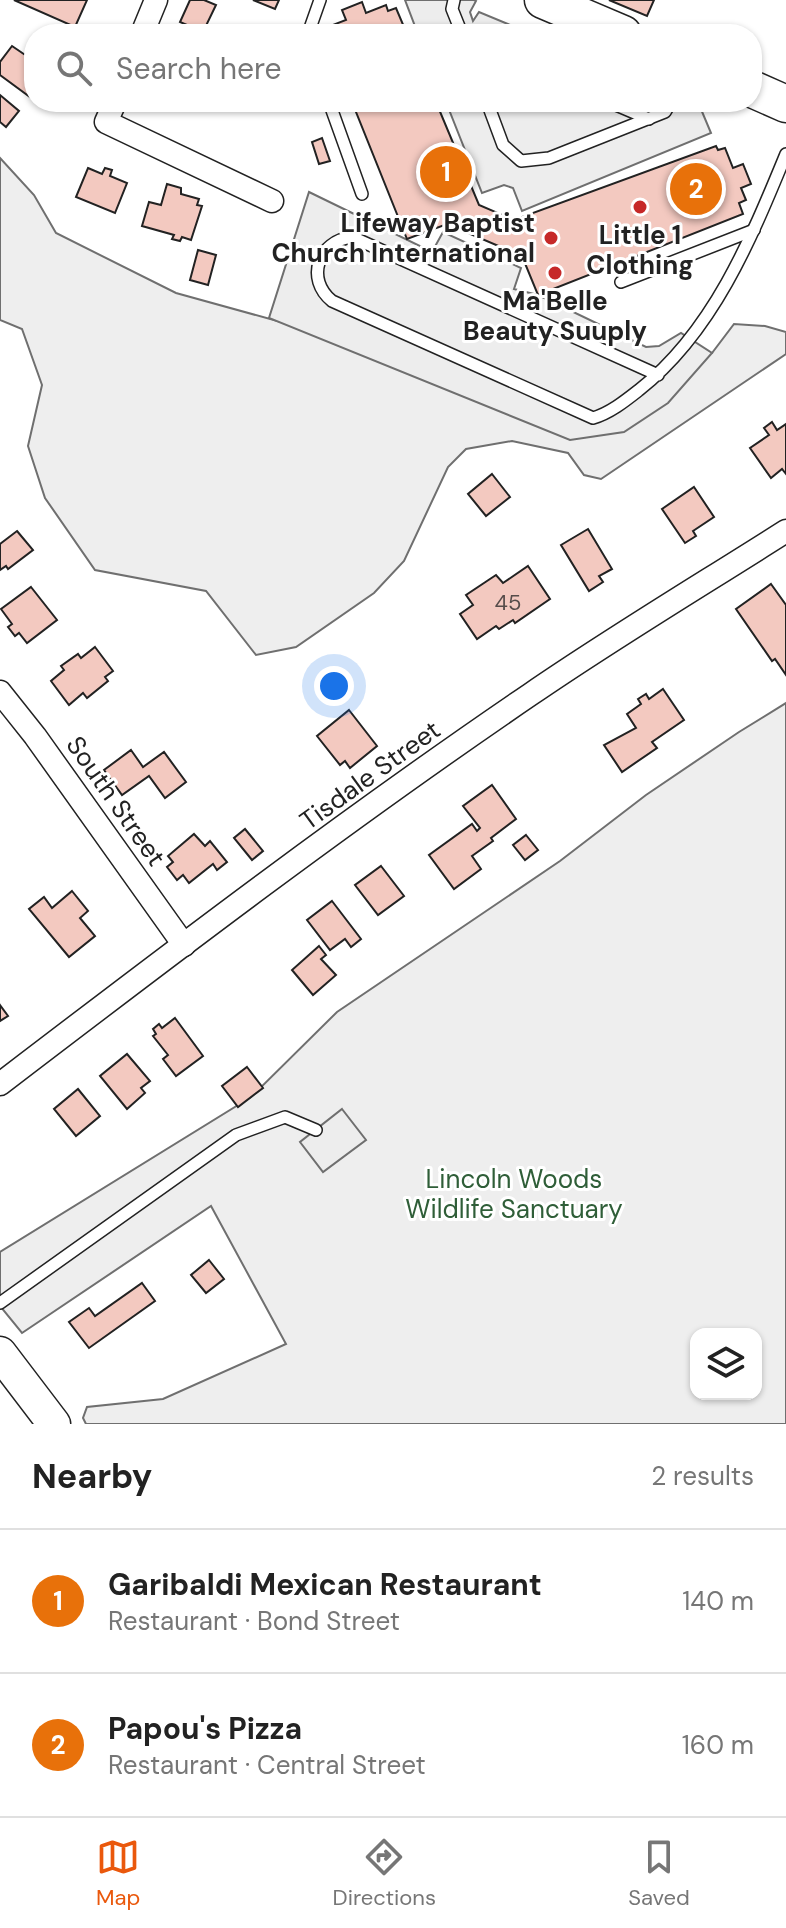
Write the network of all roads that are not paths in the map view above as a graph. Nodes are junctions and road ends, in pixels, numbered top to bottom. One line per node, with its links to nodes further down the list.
1 (156, 0): 5 (street)
2 (320, 0): 6 (lane)
3 (454, 0): 7 (lane)
4 (543, 0): 8 (main road)
5 (146, 24)
6 (312, 24)
7 (458, 24)
8 (599, 24)
9 (762, 93): 10 (main road)
10 (786, 104)
11 (110, 112): 19 (street)
12 (333, 112): 18 (lane)
13 (491, 112): 16 (lane)
14 (633, 112): 16 (lane)
15 (665, 112): 16 (lane)
16 (649, 119)
17 (786, 154): 20 (lane)
18 (362, 194)
19 (272, 201)
20 (754, 230): 21 (lane); 22 (lane)
21 (621, 282)
22 (658, 375): 22 (lane)
23 (786, 531): 25 (street, Tisdale Street)
24 (0, 692): 25 (street, South Street)
25 (184, 945): 26 (street, Tisdale Street)
26 (0, 1084)
27 (316, 1130): 28 (lane)
28 (0, 1303)
29 (0, 1353): 30 (main road)
30 (54, 1424)

